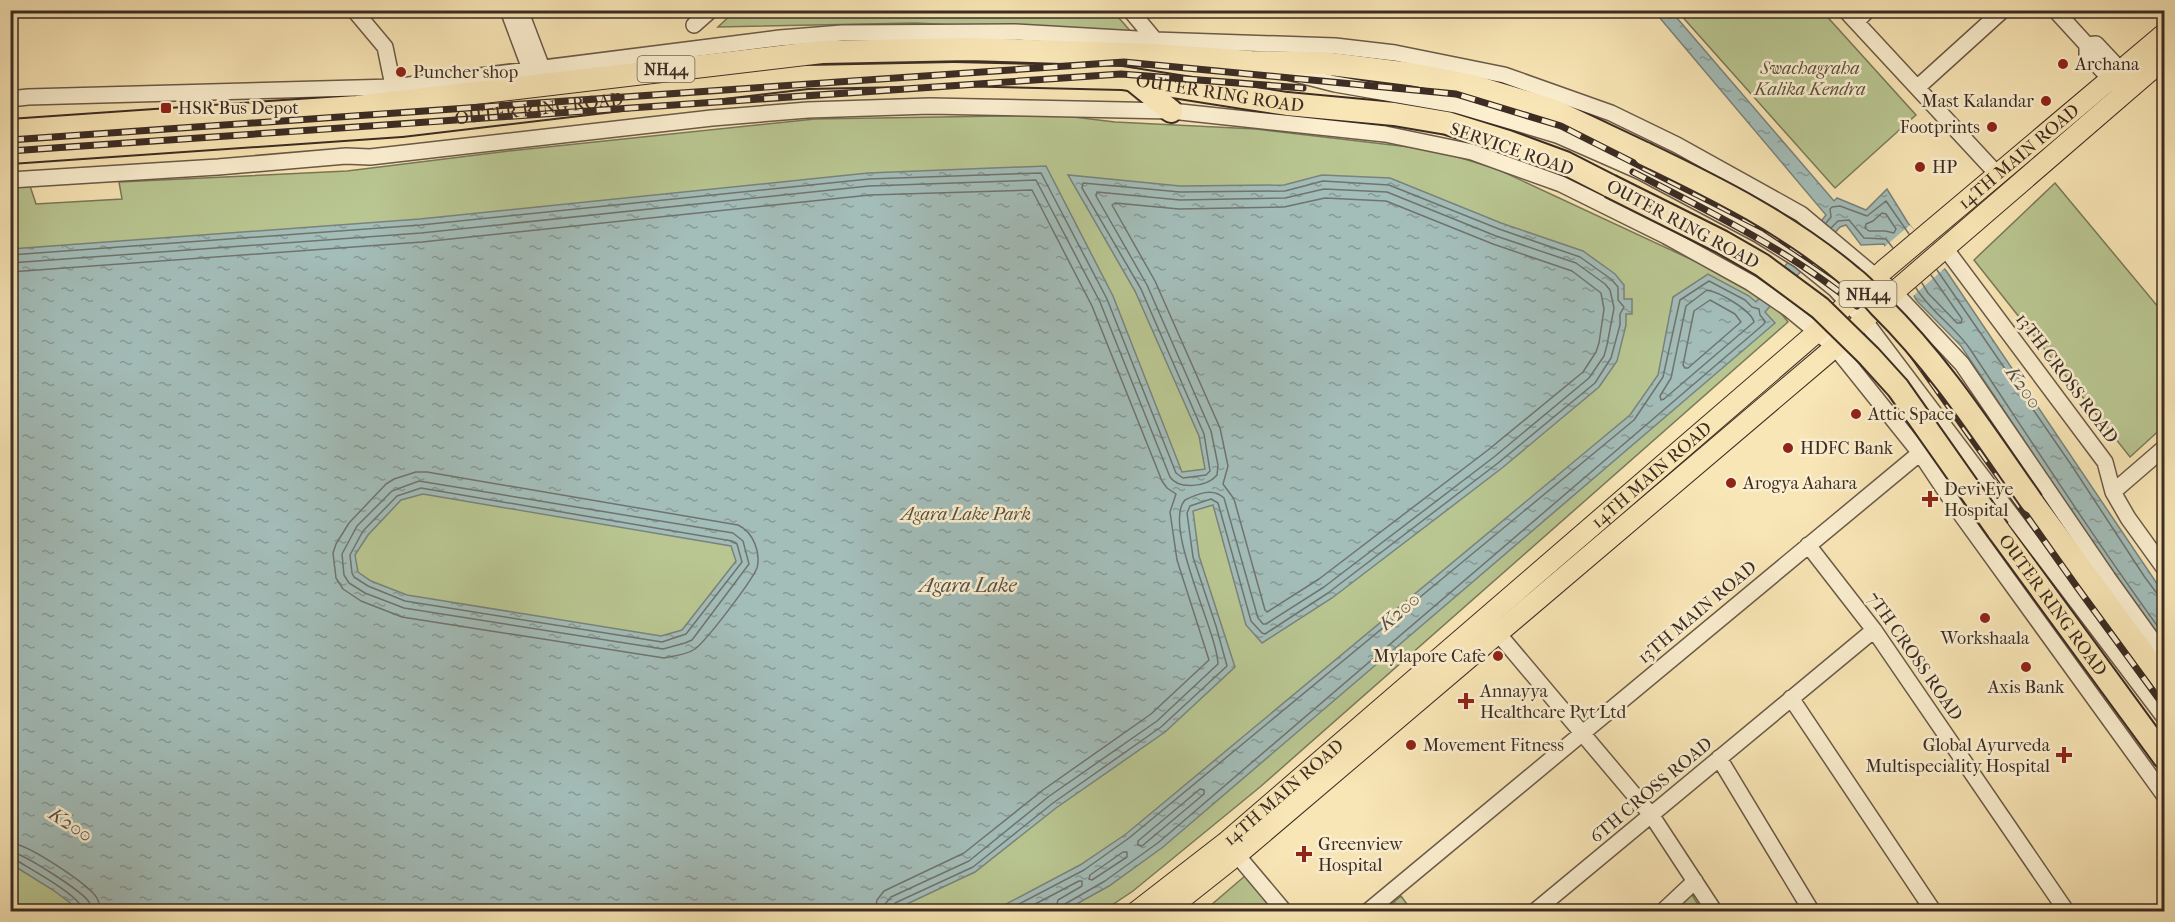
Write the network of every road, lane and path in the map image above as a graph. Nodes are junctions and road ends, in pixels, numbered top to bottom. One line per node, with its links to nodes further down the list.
1 (354, 10): 19 (street)
2 (508, 10): 15 (street)
3 (520, 10): 15 (street)
4 (711, 10): 10 (street)
5 (1130, 10): 12 (street)
6 (1868, 10): 9 (street)
7 (2003, 10): 18 (street)
8 (2055, 10): 17 (street)
9 (1851, 16): 18 (street)
10 (694, 25)
11 (2164, 34): 17 (main road, 14TH MAIN ROAD)
12 (1154, 47): 14 (highway, OUTER RING ROAD / NH44); 15 (street); 19 (highway, OUTER RING ROAD / NH44); 28 (street)
13 (2164, 59): 17 (main road, 14TH MAIN ROAD)
14 (1251, 62): 30 (street); 43 (highway, OUTER RING ROAD / NH44, bridge)
15 (536, 69): 19 (street)
16 (1133, 80): 21 (highway); 22 (highway, OUTER RING ROAD / NH44); 37 (highway, OUTER RING ROAD / NH44, bridge)
17 (2123, 83): 25 (main road, 14TH MAIN ROAD); 27 (main road, 14TH MAIN ROAD)
18 (1918, 87): 25 (street)
19 (395, 95): 20 (street); 22 (street); 23 (highway, OUTER RING ROAD / NH44)
20 (10, 99)
21 (1171, 111): 26 (street, SERVICE ROAD); 32 (street, SERVICE ROAD)
22 (401, 125): 24 (highway, OUTER RING ROAD / NH44)
23 (10, 131)
24 (10, 152)
25 (1998, 175): 28 (main road, 14TH MAIN ROAD)
26 (10, 180)
27 (1941, 252): 29 (main road, 14TH MAIN ROAD); 36 (street, 13TH CROSS ROAD)
28 (1880, 273): 29 (street); 30 (main road, 14TH MAIN ROAD)
29 (1897, 290): 31 (main road, 14TH MAIN ROAD); 42 (street)
30 (1849, 303): 31 (street); 32 (main road, 14TH MAIN ROAD)
31 (1864, 320): 33 (main road, 14TH MAIN ROAD); 45 (street)
32 (1817, 332): 33 (street, SERVICE ROAD); 40 (main road, 14TH MAIN ROAD)
33 (1835, 347): 35 (street, SERVICE ROAD); 40 (main road, 14TH MAIN ROAD)
34 (2164, 448): 36 (street)
35 (1920, 453): 37 (street, SERVICE ROAD); 38 (street, 13TH MAIN ROAD)
36 (2114, 492): 39 (street, 13TH CROSS ROAD)
37 (1991, 537): 47 (highway, OUTER RING ROAD / NH44); 49 (street, SERVICE ROAD)
38 (1808, 545): 41 (street, 7TH CROSS ROAD); 46 (street, 13TH MAIN ROAD)
39 (2164, 568)
40 (1491, 626): 46 (street); 51 (main road, 14TH MAIN ROAD); 53 (main road, 14TH MAIN ROAD)
41 (1874, 630): 44 (street, 6TH CROSS ROAD); 62 (street, 7TH CROSS ROAD)
42 (2164, 656)
43 (2164, 682)
44 (1791, 698): 48 (street, 6TH CROSS ROAD); 61 (street)
45 (2164, 717)
46 (1582, 733): 50 (street); 56 (street, 13TH MAIN ROAD)
47 (2164, 757)
48 (1719, 759): 50 (street, 6TH CROSS ROAD); 60 (street)
49 (2164, 795)
50 (1652, 816): 52 (street); 57 (street, 6TH CROSS ROAD)
51 (1237, 855): 54 (main road, 14TH MAIN ROAD); 55 (street)
52 (1695, 881): 58 (street); 59 (street)
53 (1136, 912)
54 (1165, 912)
55 (1285, 912)
56 (1367, 912)
57 (1534, 912)
58 (1662, 912)
59 (1715, 912)
60 (1812, 912)
61 (1934, 912)
62 (2067, 912)

